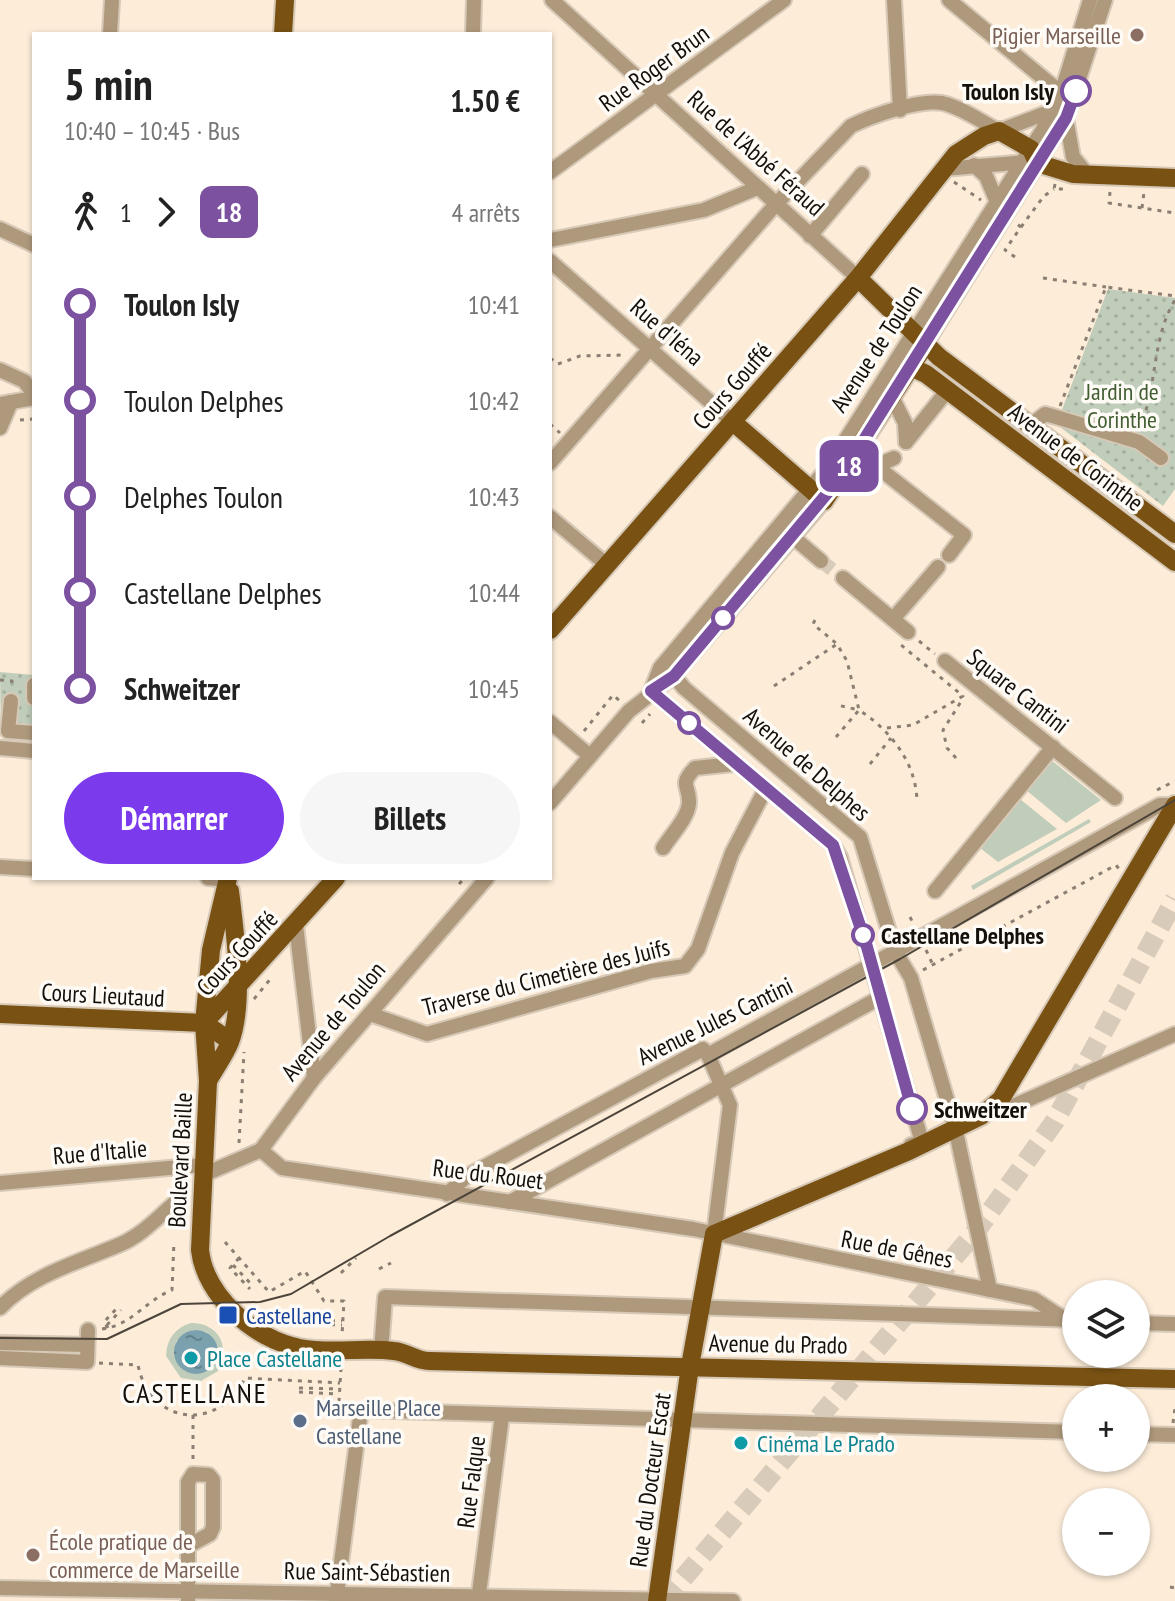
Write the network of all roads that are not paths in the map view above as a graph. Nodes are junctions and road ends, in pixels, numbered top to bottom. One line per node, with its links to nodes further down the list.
1 (112, 0): 10 (street)
2 (285, 0): 11 (main road)
3 (474, 0): 12 (street)
4 (552, 0): 13 (street, Rue de l'Abbé Féraud)
5 (784, 0): 13 (street, Rue Roger Brun)
6 (894, 0): 15 (street)
7 (949, 0): 14 (street)
8 (1090, 0): 14 (street, Avenue de Toulon)
9 (1105, 0): 14 (street, Avenue de Toulon)
10 (110, 32)
11 (283, 32)
12 (473, 32)
13 (655, 94): 21 (street, Rue Roger Brun); 25 (street, Rue de l'Abbé Féraud)
14 (1067, 97): 16 (street, Avenue de Toulon)
15 (900, 110): 17 (street); 27 (street)
16 (1060, 114): 17 (street); 18 (street, Avenue de Toulon); 23 (street)
17 (999, 131): 18 (main road); 20 (main road, Cours Gouffé)
18 (1030, 158): 19 (street); 23 (main road); 26 (street, Avenue de Toulon); 34 (street, Avenue de Toulon)
19 (974, 165): 20 (street); 26 (street)
20 (943, 169): 33 (main road, Cours Gouffé)
21 (552, 171)
22 (862, 174): 29 (street)
23 (1087, 174): 24 (main road)
24 (1175, 178)
25 (757, 188): 27 (street, Rue de l'Abbé Féraud); 30 (street)
26 (997, 202): 34 (street, Avenue de Toulon)
27 (776, 204): 29 (street, Rue de l'Abbé Féraud); 35 (street)
28 (0, 229): 31 (street)
29 (810, 236): 33 (street, Rue de l'Abbé Féraud)
30 (552, 240)
31 (32, 244)
32 (552, 263): 35 (street, Rue d'Iéna)
33 (858, 278): 34 (main road, Rue de l'Abbé Féraud); 44 (main road, Cours Gouffé)
34 (921, 336): 36 (main road, Avenue de Toulon); 38 (main road, Avenue de Corinthe); 52 (street, Avenue de Toulon)
35 (646, 352): 44 (street, Rue d'Iéna); 47 (street)
36 (911, 367): 39 (main road, Avenue de Corinthe); 42 (main road, Avenue de Toulon)
37 (0, 370): 40 (street)
38 (961, 373): 39 (main road); 45 (main road, Avenue de Corinthe)
39 (947, 391): 42 (street); 58 (main road, Avenue de Corinthe)
40 (32, 393)
41 (32, 396): 43 (street)
42 (892, 397): 50 (main road, Avenue de Toulon)
43 (5, 403): 46 (street)
44 (733, 422): 52 (main road, Rue d'Iéna); 59 (main road, Cours Gouffé)
45 (1031, 425): 49 (street); 54 (main road, Avenue de Corinthe)
46 (0, 428)
47 (558, 442)
48 (894, 458): 51 (street)
49 (1161, 458)
50 (849, 466): 51 (street); 52 (main road, Avenue de Toulon)
51 (876, 466): 56 (street)
52 (817, 495): 55 (street, Avenue de Toulon); 67 (street, Avenue de Toulon)
53 (552, 519): 59 (street)
54 (1175, 534)
55 (793, 537): 57 (street); 66 (street, Avenue de Toulon)
56 (949, 555)
57 (821, 561)
58 (1175, 562)
59 (607, 565): 63 (main road, Cours Gouffé)
60 (938, 567): 62 (street)
61 (843, 578): 62 (street)
62 (893, 619): 64 (street)
63 (552, 628)
64 (908, 632)
65 (945, 661): 71 (street, Square Cantini)
66 (674, 676): 67 (street, Avenue de Toulon); 89 (street, Avenue de Delphes)
67 (651, 691): 74 (street, Avenue de Toulon); 75 (street, Avenue de Delphes)
68 (11, 699): 70 (street)
69 (552, 724): 74 (street)
70 (32, 733)
71 (1053, 747): 77 (street, Square Cantini); 87 (street)
72 (0, 748): 73 (street)
73 (32, 751)
74 (590, 756): 78 (street, Avenue de Toulon)
75 (734, 764): 76 (street, Avenue de Delphes); 80 (street)
76 (765, 790): 90 (street, Avenue de Delphes); 94 (street, Traverse du Cimetière des Juifs)
77 (1115, 798)
78 (552, 801)
79 (1175, 805): 89 (street, Avenue Jules Cantini); 102 (main road)
80 (663, 848)
81 (0, 867): 82 (street)
82 (32, 869)
83 (228, 880): 91 (main road, Boulevard Baille)
84 (228, 880): 95 (main road, Boulevard Baille)
85 (334, 880): 88 (main road, Cours Gouffé)
86 (471, 881): 94 (street, Avenue de Toulon)
87 (935, 891)
88 (296, 925): 91 (main road, Cours Gouffé); 99 (street)
89 (895, 951): 90 (street, Avenue Jules Cantini); 103 (street, Avenue de Delphes)
90 (872, 964): 92 (street, Avenue de Delphes); 98 (street, Avenue Jules Cantini)
91 (236, 991): 95 (main road, Cours Gouffé); 97 (main road, Boulevard Baille)
92 (881, 997): 101 (street); 104 (street, Avenue de Delphes)
93 (0, 1014): 95 (main road, Cours Lieutaud)
94 (370, 1014): 99 (street, Avenue de Toulon)
95 (204, 1023): 97 (main road); 100 (main road, Boulevard Baille)
96 (1175, 1034): 102 (street)
97 (238, 1039): 100 (main road, Boulevard Baille)
98 (708, 1055): 101 (street); 108 (street, Avenue Jules Cantini)
99 (314, 1078): 105 (street, Avenue de Toulon)
100 (208, 1081): 106 (main road, Boulevard Baille)
101 (724, 1086): 110 (street); 111 (street)
102 (981, 1116): 103 (main road)
103 (955, 1127): 104 (main road); 112 (street, Avenue de Delphes)
104 (922, 1142): 111 (main road)
105 (261, 1150): 106 (street); 108 (street, Rue du Rouet)
106 (203, 1170): 107 (street, Rue d'Italie); 120 (main road, Boulevard Baille)
107 (0, 1183)
108 (447, 1194): 110 (street, Rue du Rouet)
109 (176, 1202): 114 (street)
110 (509, 1202): 111 (street, Rue du Rouet)
111 (714, 1234): 112 (street, Rue de Gênes); 113 (main road, Rue du Docteur Escat)
112 (990, 1290): 115 (street, Rue de Gênes)
113 (701, 1307): 116 (street, Avenue du Prado); 121 (street, Avenue du Prado); 123 (main road, Rue du Docteur Escat)
114 (0, 1308)
115 (1062, 1315)
116 (1062, 1320)
117 (1150, 1323): 118 (street)
118 (1175, 1324)
119 (0, 1343): 122 (street)
120 (303, 1349): 121 (main road, Avenue du Prado)
121 (381, 1351): 123 (main road, Avenue du Prado)
122 (0, 1358)
123 (690, 1366): 124 (main road, Avenue du Prado); 126 (main road, Rue du Docteur Escat)
124 (1175, 1379)
125 (502, 1416): 126 (street); 133 (street); 134 (street, Rue Falque)
126 (682, 1420): 127 (street); 135 (main road, Rue du Docteur Escat)
127 (1062, 1432)
128 (1173, 1432): 129 (street)
129 (1150, 1433)
130 (188, 1546): 130 (street); 132 (street)
131 (0, 1588): 132 (street, Rue Saint-Sébastien)
132 (188, 1596): 133 (street, Rue Saint-Sébastien)
133 (336, 1597): 134 (street, Rue Saint-Sébastien)
134 (478, 1599): 135 (street, Rue Saint-Sébastien)
135 (658, 1600): 136 (street, Rue Saint-Sébastien)
136 (733, 1601)

